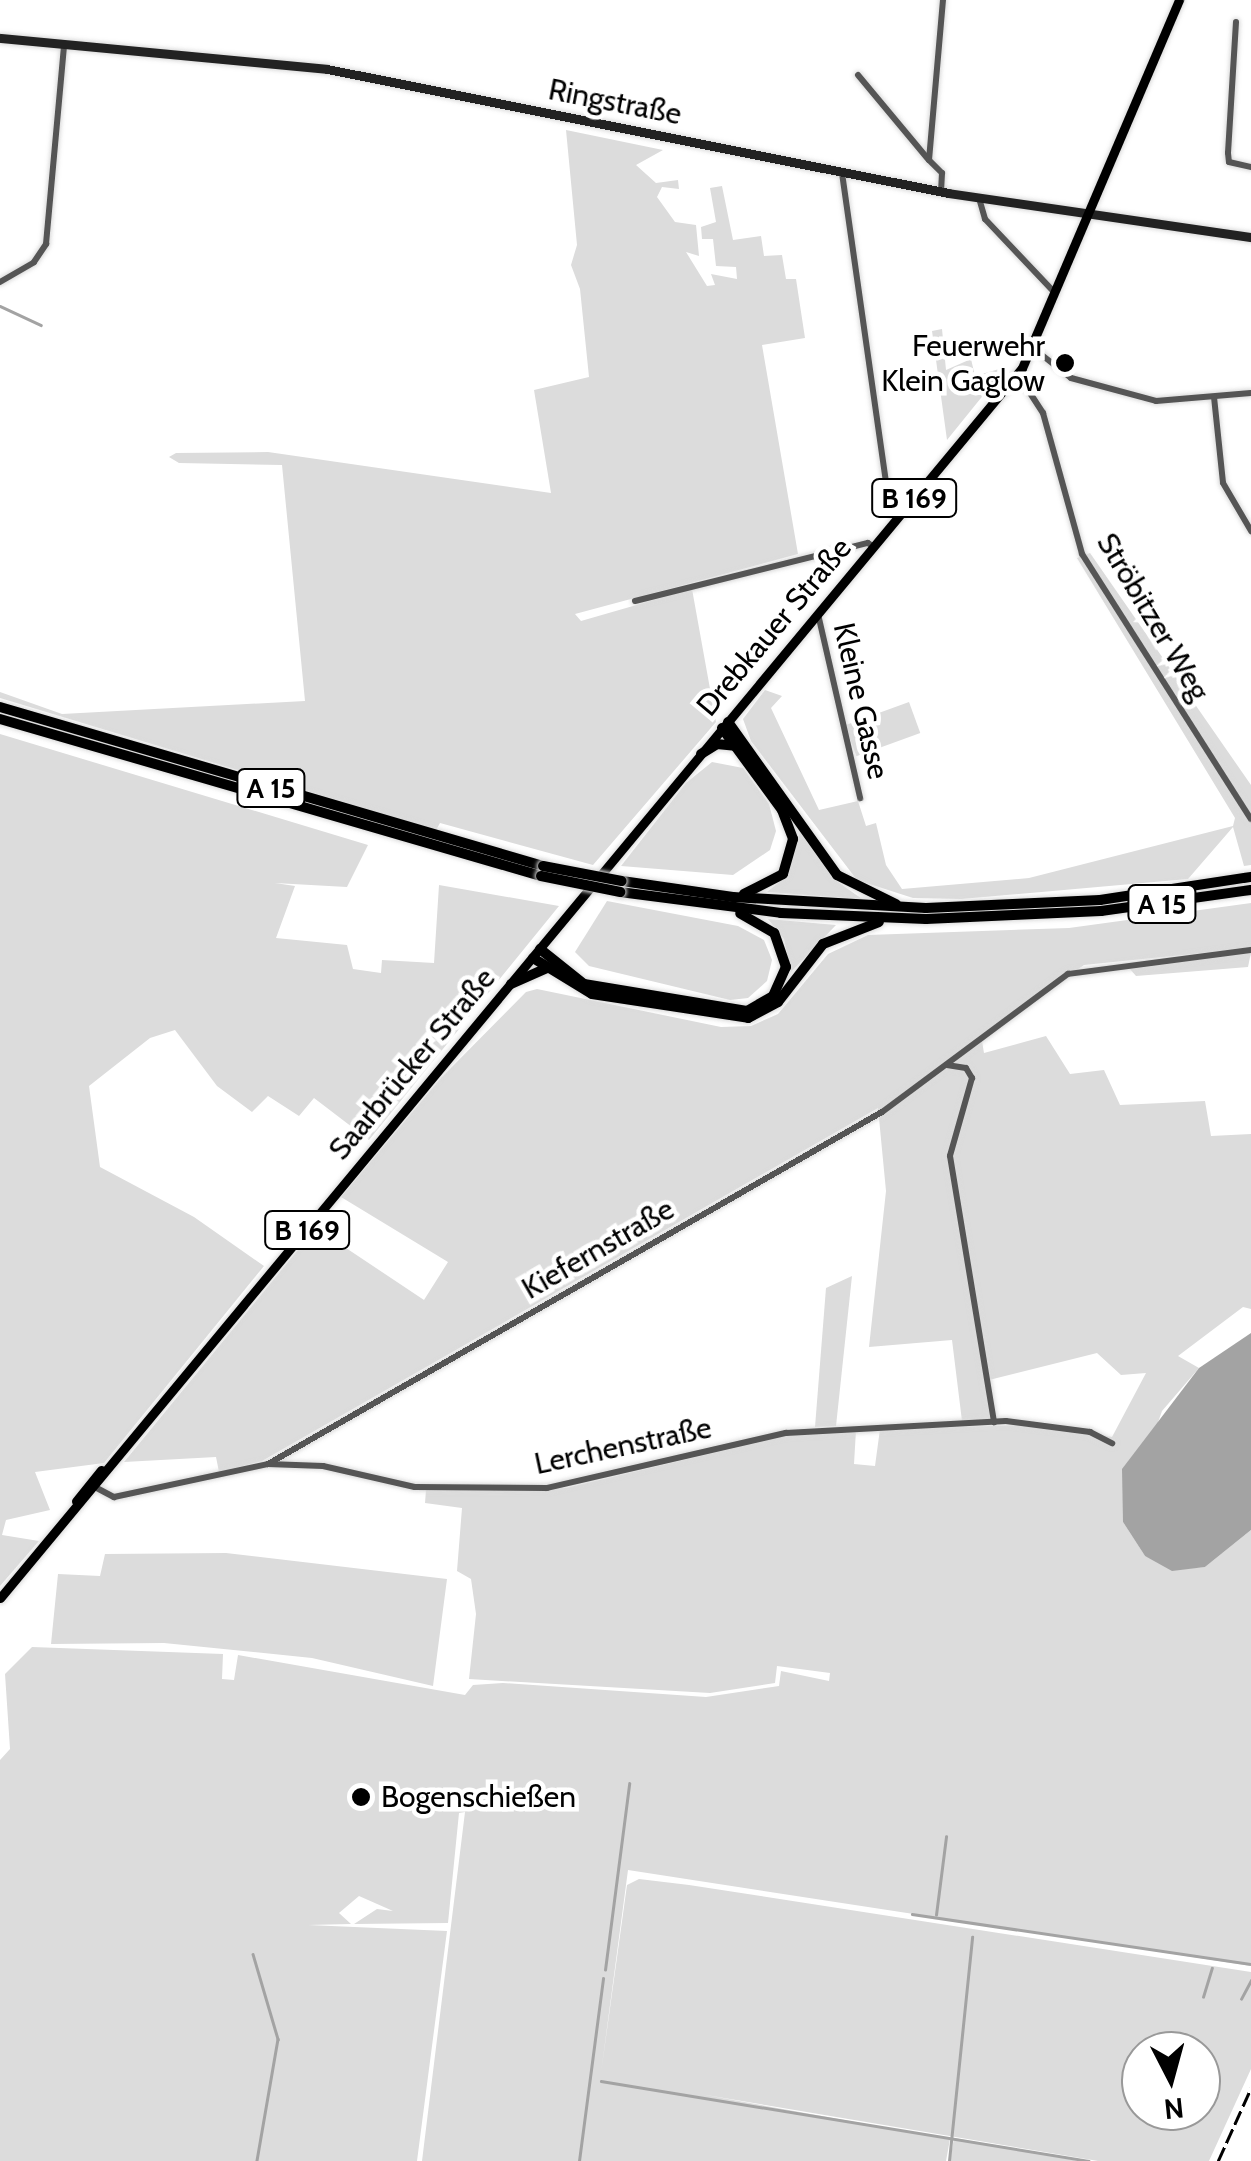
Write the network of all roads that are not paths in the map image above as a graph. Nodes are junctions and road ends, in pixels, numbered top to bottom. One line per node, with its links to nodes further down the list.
1 (943, 0): 7 (street)
2 (1178, 0): 12 (main road, Drebkauer Straße / B 169)
3 (1236, 22): 8 (street)
4 (0, 38): 5 (main road, Ringstraße)
5 (64, 44): 9 (main road, Ringstraße); 14 (street)
6 (858, 75): 7 (street)
7 (929, 160): 10 (street)
8 (1251, 167)
9 (842, 173): 10 (main road, Ringstraße); 22 (street)
10 (941, 192): 11 (main road, Ringstraße)
11 (979, 198): 12 (main road, Ringstraße); 15 (street)
12 (1088, 212): 13 (main road, Ringstraße); 15 (main road, Drebkauer Straße / B 169)
13 (1251, 237)
14 (0, 282)
15 (1056, 294): 16 (main road, Drebkauer Straße / B 169)
16 (1033, 348): 17 (main road, Drebkauer Straße / B 169); 20 (street)
17 (1018, 374): 22 (main road, Drebkauer Straße / B 169); 33 (street, Ströbitzer Weg)
18 (1251, 393): 19 (street)
19 (1214, 397): 20 (street); 21 (street)
20 (1188, 400): 21 (street)
21 (1210, 411): 23 (street)
22 (899, 518): 24 (main road, Drebkauer Straße / B 169)
23 (1251, 531)
24 (874, 547): 25 (street); 26 (main road, Drebkauer Straße / B 169)
25 (635, 601)
26 (818, 613): 29 (main road, Drebkauer Straße / B 169); 32 (street, Kleine Gasse)
27 (0, 708): 34 (highway, A 15)
28 (0, 720): 34 (highway, A 15)
29 (725, 725): 30 (highway); 31 (main road, Drebkauer Straße / B 169); 41 (highway)
30 (735, 746): 31 (highway); 39 (highway)
31 (701, 754): 37 (main road, Drebkauer Straße / B 169)
32 (860, 798)
33 (1251, 819)
34 (542, 871): 36 (highway, A 15, bridge)
35 (1251, 877): 41 (highway, A 15)
36 (621, 887): 39 (highway, A 15); 40 (highway, A 15)
37 (589, 888): 44 (main road, Saarbrücker Straße / B 169)
38 (1251, 890): 42 (highway, A 15)
39 (733, 897): 41 (highway, A 15)
40 (720, 906): 42 (highway, A 15); 44 (highway)
41 (912, 908)
42 (889, 918): 45 (highway)
43 (1251, 950): 47 (street, Kiefernstraße)
44 (536, 953): 45 (highway); 46 (main road, Saarbrücker Straße / B 169)
45 (547, 968): 46 (highway)
46 (510, 984): 51 (main road, Saarbrücker Straße / B 169)
47 (946, 1065): 48 (street); 50 (street, Kiefernstraße)
48 (994, 1422): 49 (street, Lerchenstraße); 50 (street, Lerchenstraße)
49 (1112, 1443)
50 (268, 1464): 51 (street, Lerchenstraße)
51 (92, 1485): 52 (main road, Saarbrücker Straße / B 169)
52 (0, 1598)

